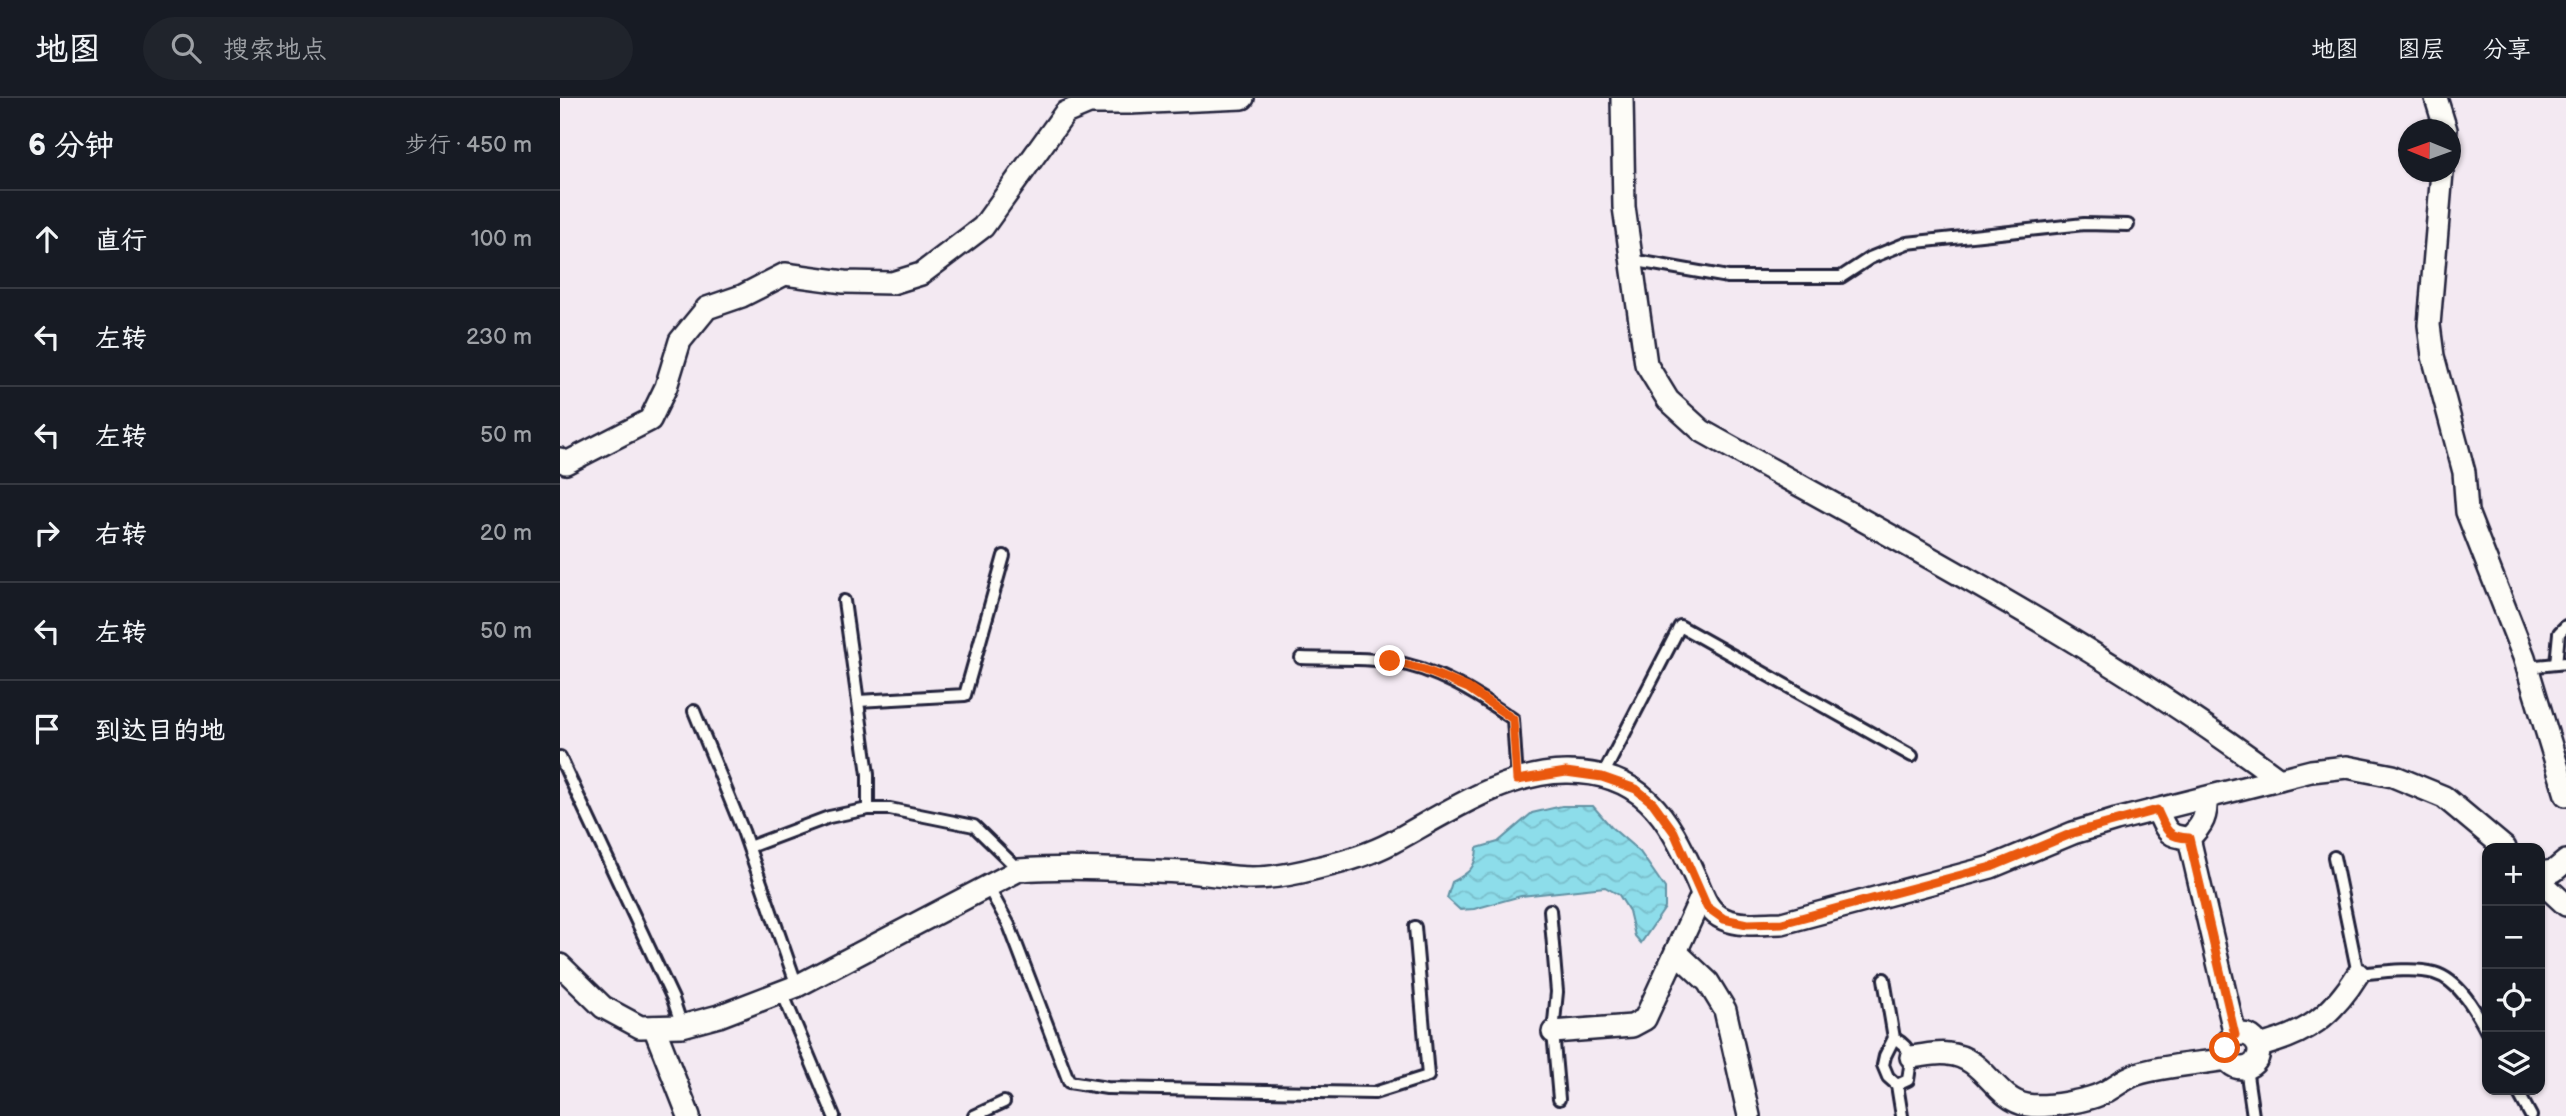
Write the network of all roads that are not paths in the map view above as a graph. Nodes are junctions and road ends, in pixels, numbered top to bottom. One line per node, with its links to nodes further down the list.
1 (1243, 98): 8 (street)
2 (1622, 98): 7 (street)
3 (2436, 98): 4 (street)
4 (2443, 119)
5 (2441, 182): 14 (street)
6 (2128, 225): 7 (lane)
7 (1631, 260): 20 (street)
8 (562, 464)
9 (1004, 556): 15 (lane)
10 (844, 601): 15 (lane)
11 (2566, 626): 13 (lane)
12 (1301, 658): 21 (lane)
13 (2561, 663): 14 (lane)
14 (2527, 667): 22 (street)
15 (858, 701): 24 (lane)
16 (694, 712): 28 (lane)
17 (1912, 756): 19 (lane)
18 (560, 757): 45 (lane)
19 (1602, 777): 21 (street); 35 (street)
20 (2279, 779): 23 (street); 27 (street)
21 (1517, 780): 31 (street)
22 (2566, 795)
23 (2206, 797): 25 (street); 26 (street)
24 (868, 808): 28 (lane); 31 (lane)
25 (2157, 810): 26 (street); 35 (street)
26 (2189, 838): 48 (street)
27 (2499, 843)
28 (749, 847): 43 (lane)
29 (2334, 857): 41 (lane)
30 (2566, 861): 32 (street)
31 (1020, 870): 33 (street)
32 (2545, 872)
33 (987, 885): 38 (lane); 43 (street)
34 (2545, 886): 36 (street)
35 (1702, 895): 39 (street)
36 (2566, 905)
37 (1550, 909): 47 (lane)
38 (1415, 927)
39 (1676, 952): 47 (street); 60 (street)
40 (560, 965): 46 (street)
41 (2358, 974): 44 (lane); 50 (street)
42 (1884, 979): 49 (lane)
43 (789, 989): 45 (street); 58 (lane)
44 (2482, 1023)
45 (682, 1026): 46 (street)
46 (654, 1027): 57 (street)
47 (1553, 1032): 55 (lane)
48 (2235, 1035): 50 (street); 52 (street)
49 (1894, 1038): 51 (lane); 53 (lane)
50 (2259, 1046): 52 (street)
51 (1911, 1058): 52 (street); 53 (lane)
52 (2237, 1064): 62 (lane)
53 (1897, 1085): 61 (lane)
54 (2520, 1095): 63 (lane)
55 (1559, 1100)
56 (1004, 1102): 59 (lane)
57 (689, 1116)
58 (834, 1116)
59 (974, 1116)
60 (1749, 1116)
61 (1902, 1116)
62 (2253, 1116)
63 (2531, 1116)

